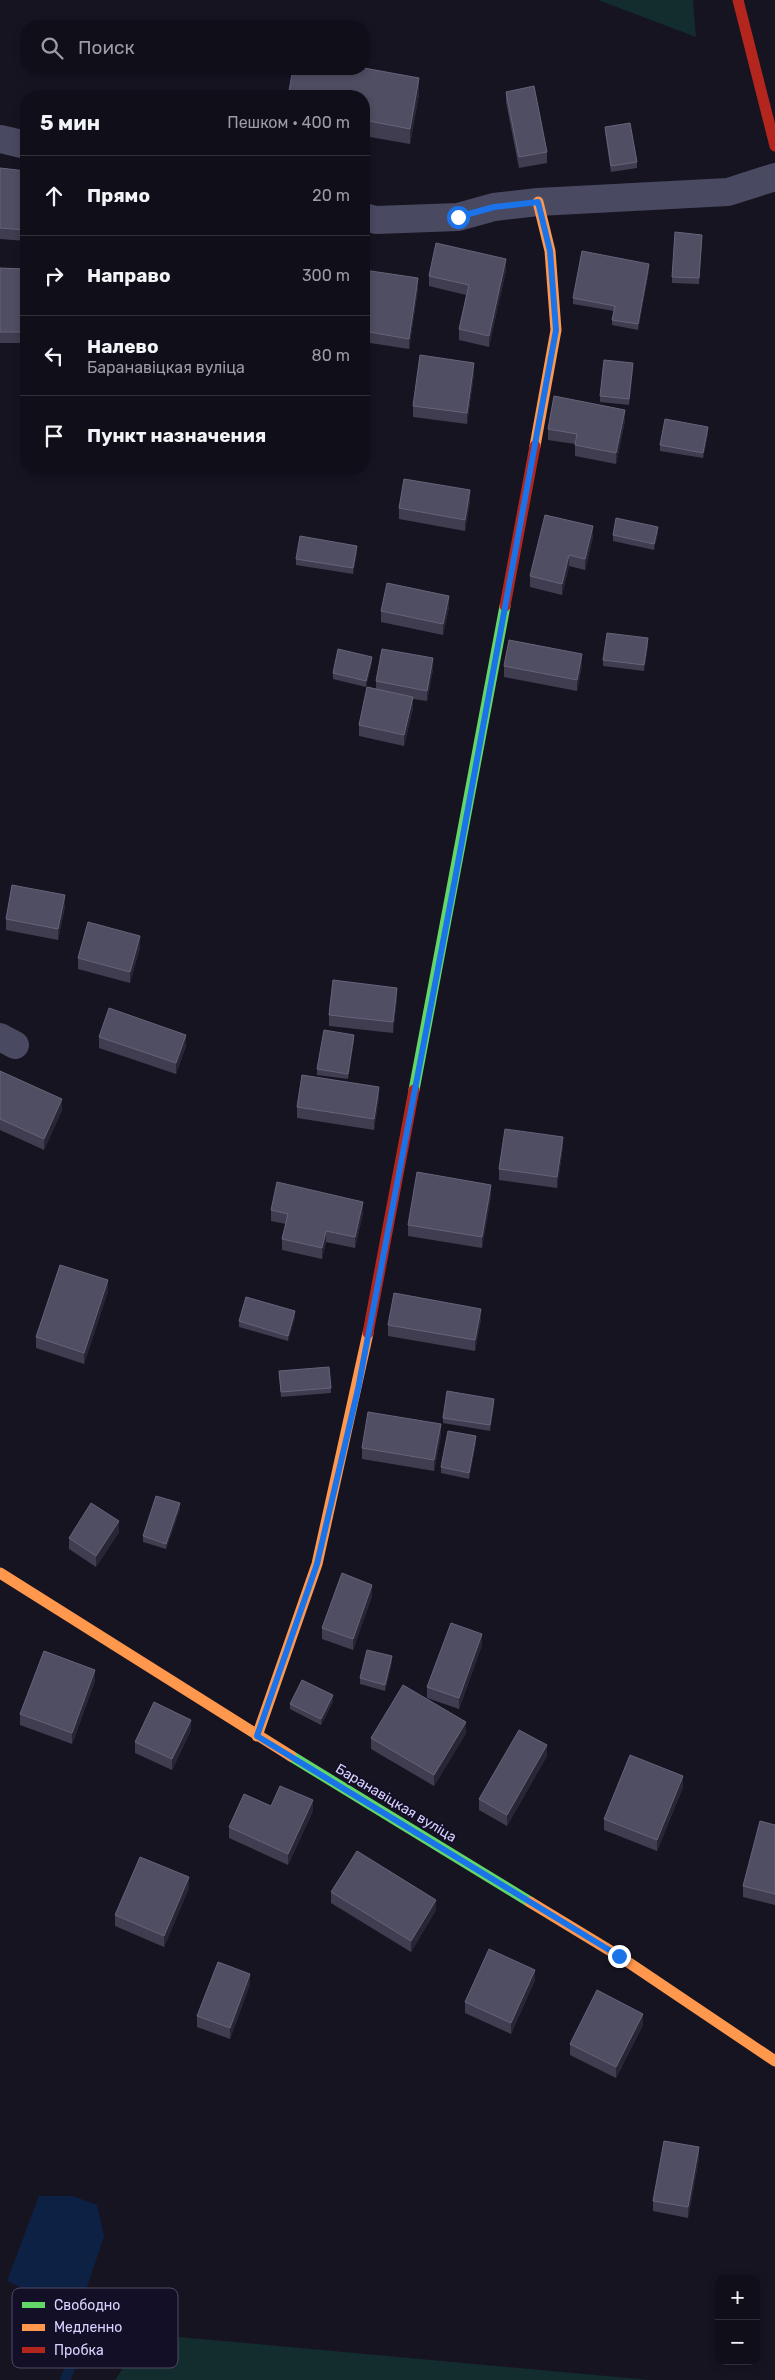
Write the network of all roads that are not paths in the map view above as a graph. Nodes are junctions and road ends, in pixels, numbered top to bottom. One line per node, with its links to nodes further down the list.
1 (738, 0): 4 (street)
2 (0, 139): 3 (street)
3 (20, 144)
4 (775, 146)
5 (775, 176): 6 (street)
6 (538, 202): 7 (street); 9 (street)
7 (370, 218)
8 (0, 1573): 9 (street, Баранавіцкая вуліца)
9 (257, 1736): 10 (street, Баранавіцкая вуліца)
10 (775, 2061)

